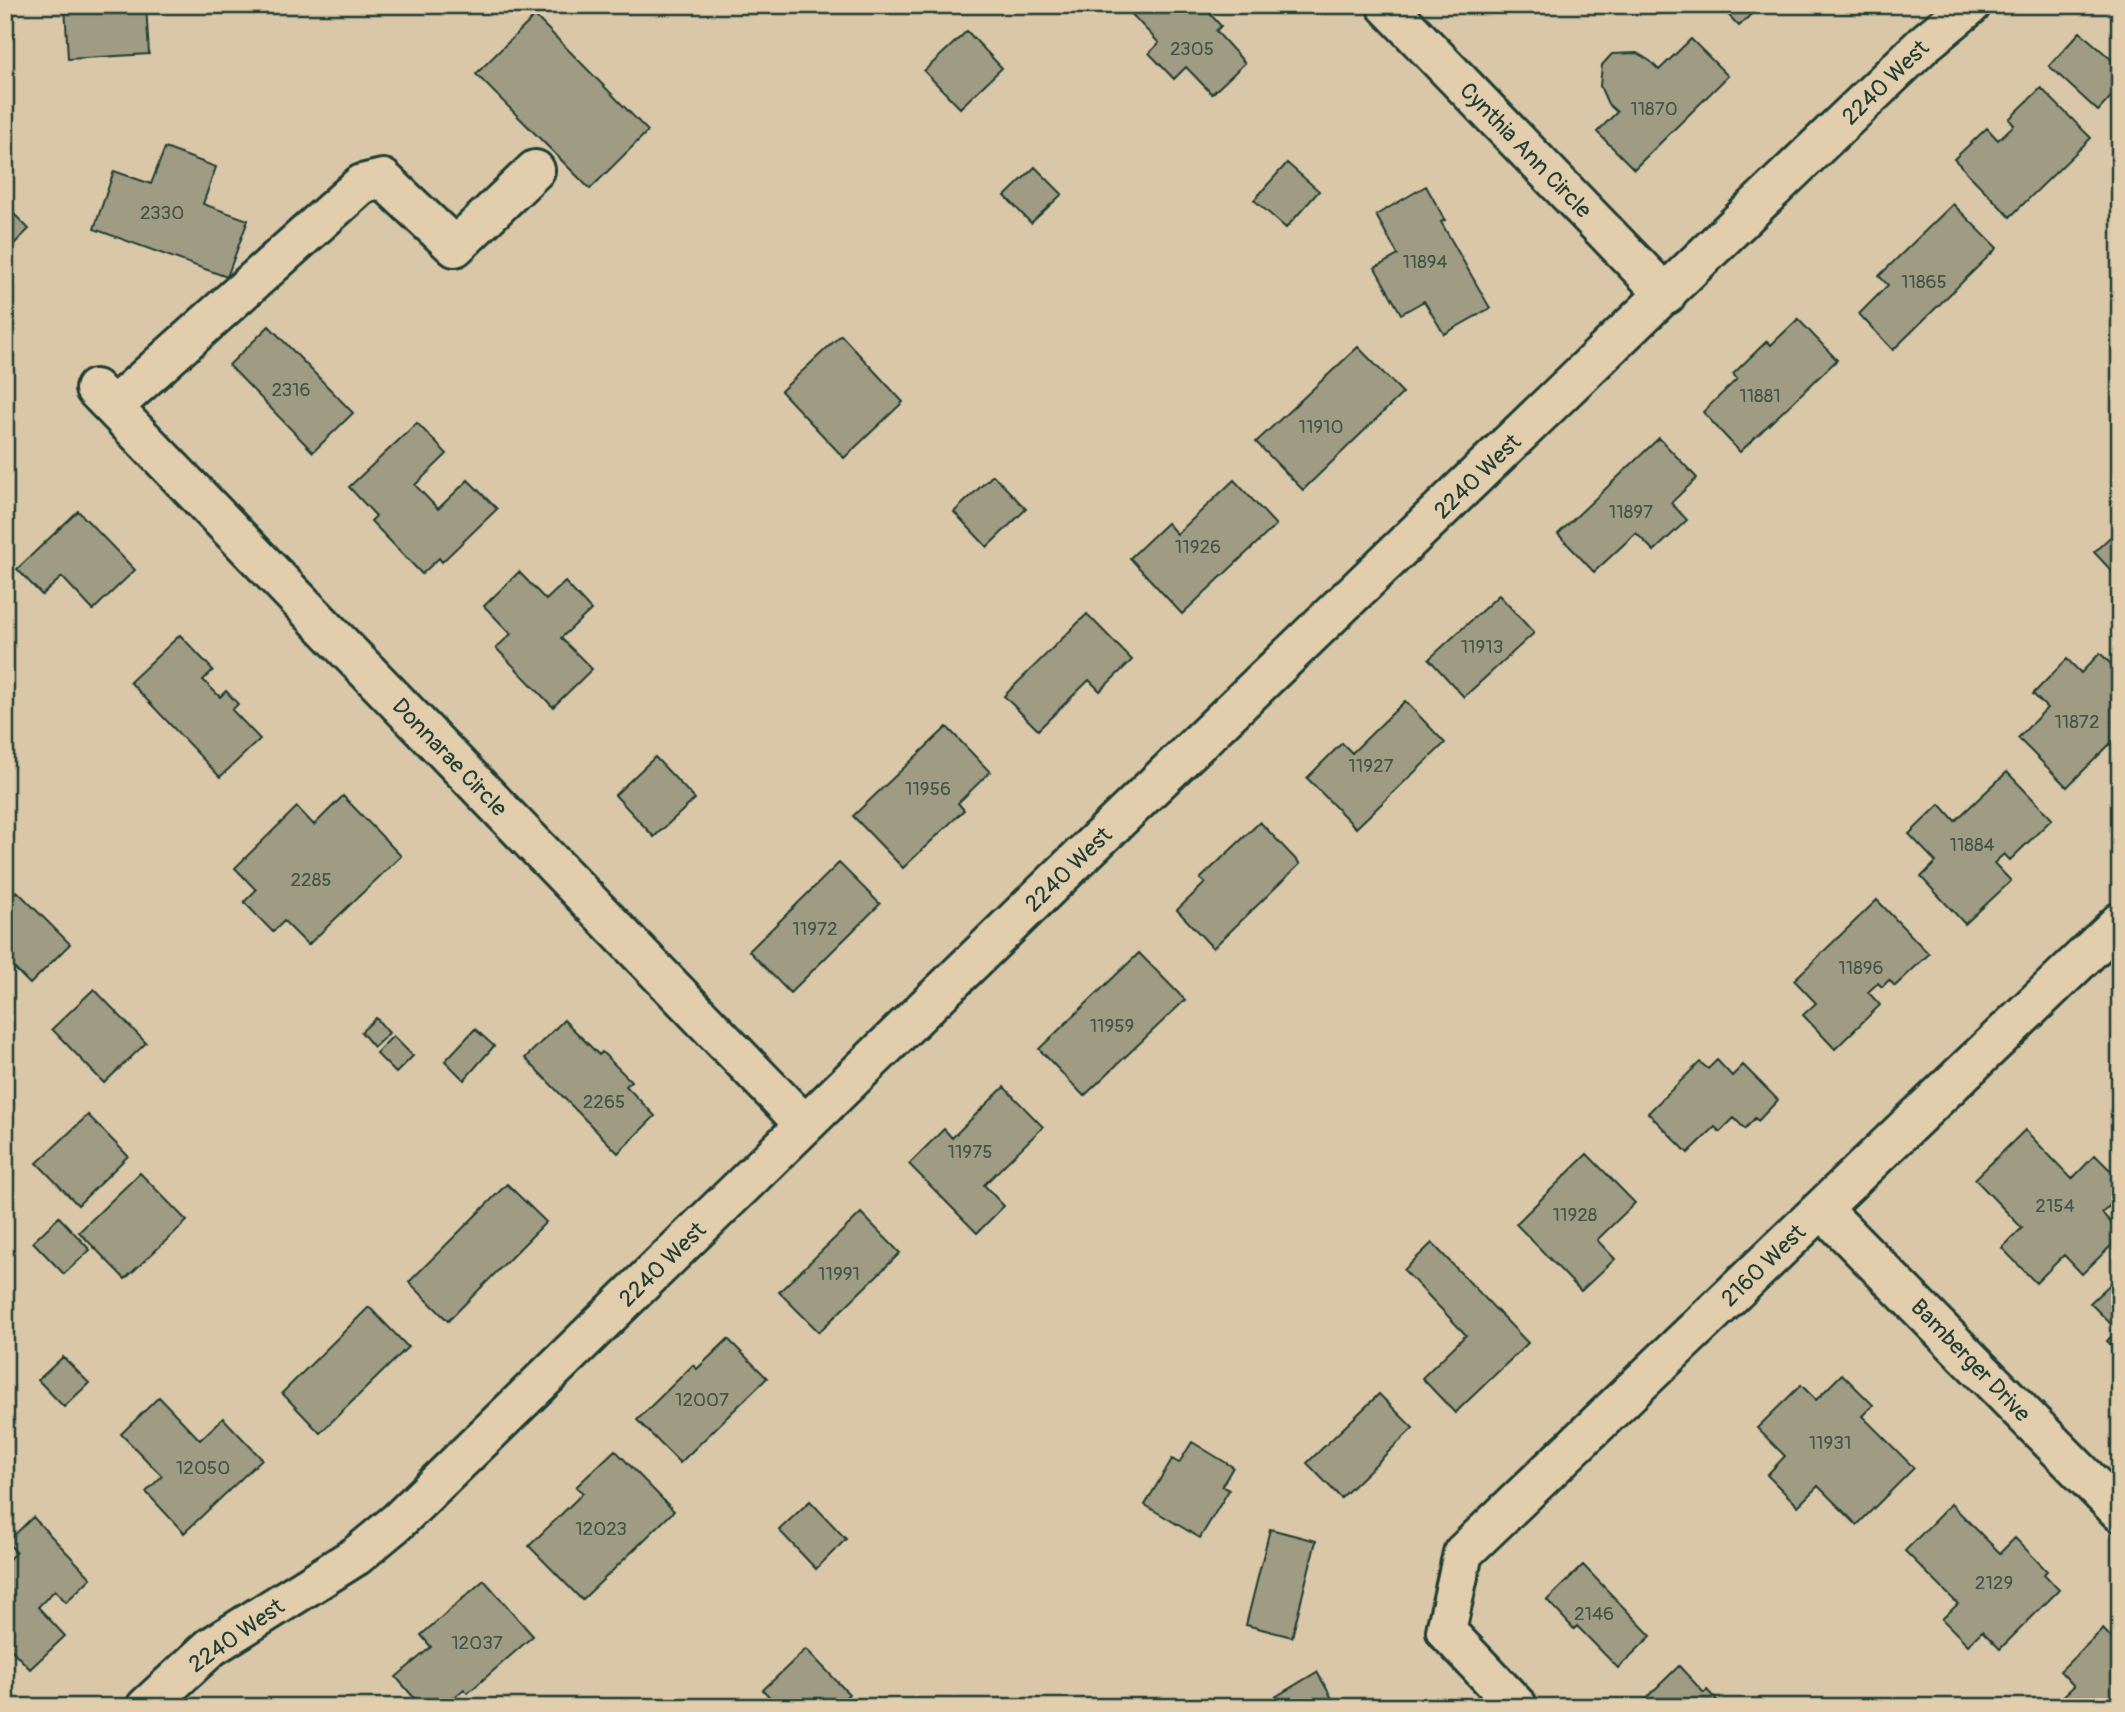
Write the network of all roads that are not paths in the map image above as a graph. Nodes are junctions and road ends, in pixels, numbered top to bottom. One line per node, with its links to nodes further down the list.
1 (1387, 5): 4 (street, Cynthia Ann Circle)
2 (1971, 5): 4 (street, 2240 West)
3 (535, 170): 6 (street, Donnarae Circle)
4 (1666, 295): 6 (street, 2240 West)
5 (2120, 922): 7 (street, 2160 West)
6 (805, 1125): 9 (street, 2240 West)
7 (1822, 1209): 8 (street, Bamberger Drive); 10 (street, 2160 West)
8 (2120, 1512)
9 (146, 1707)
10 (1518, 1707)

